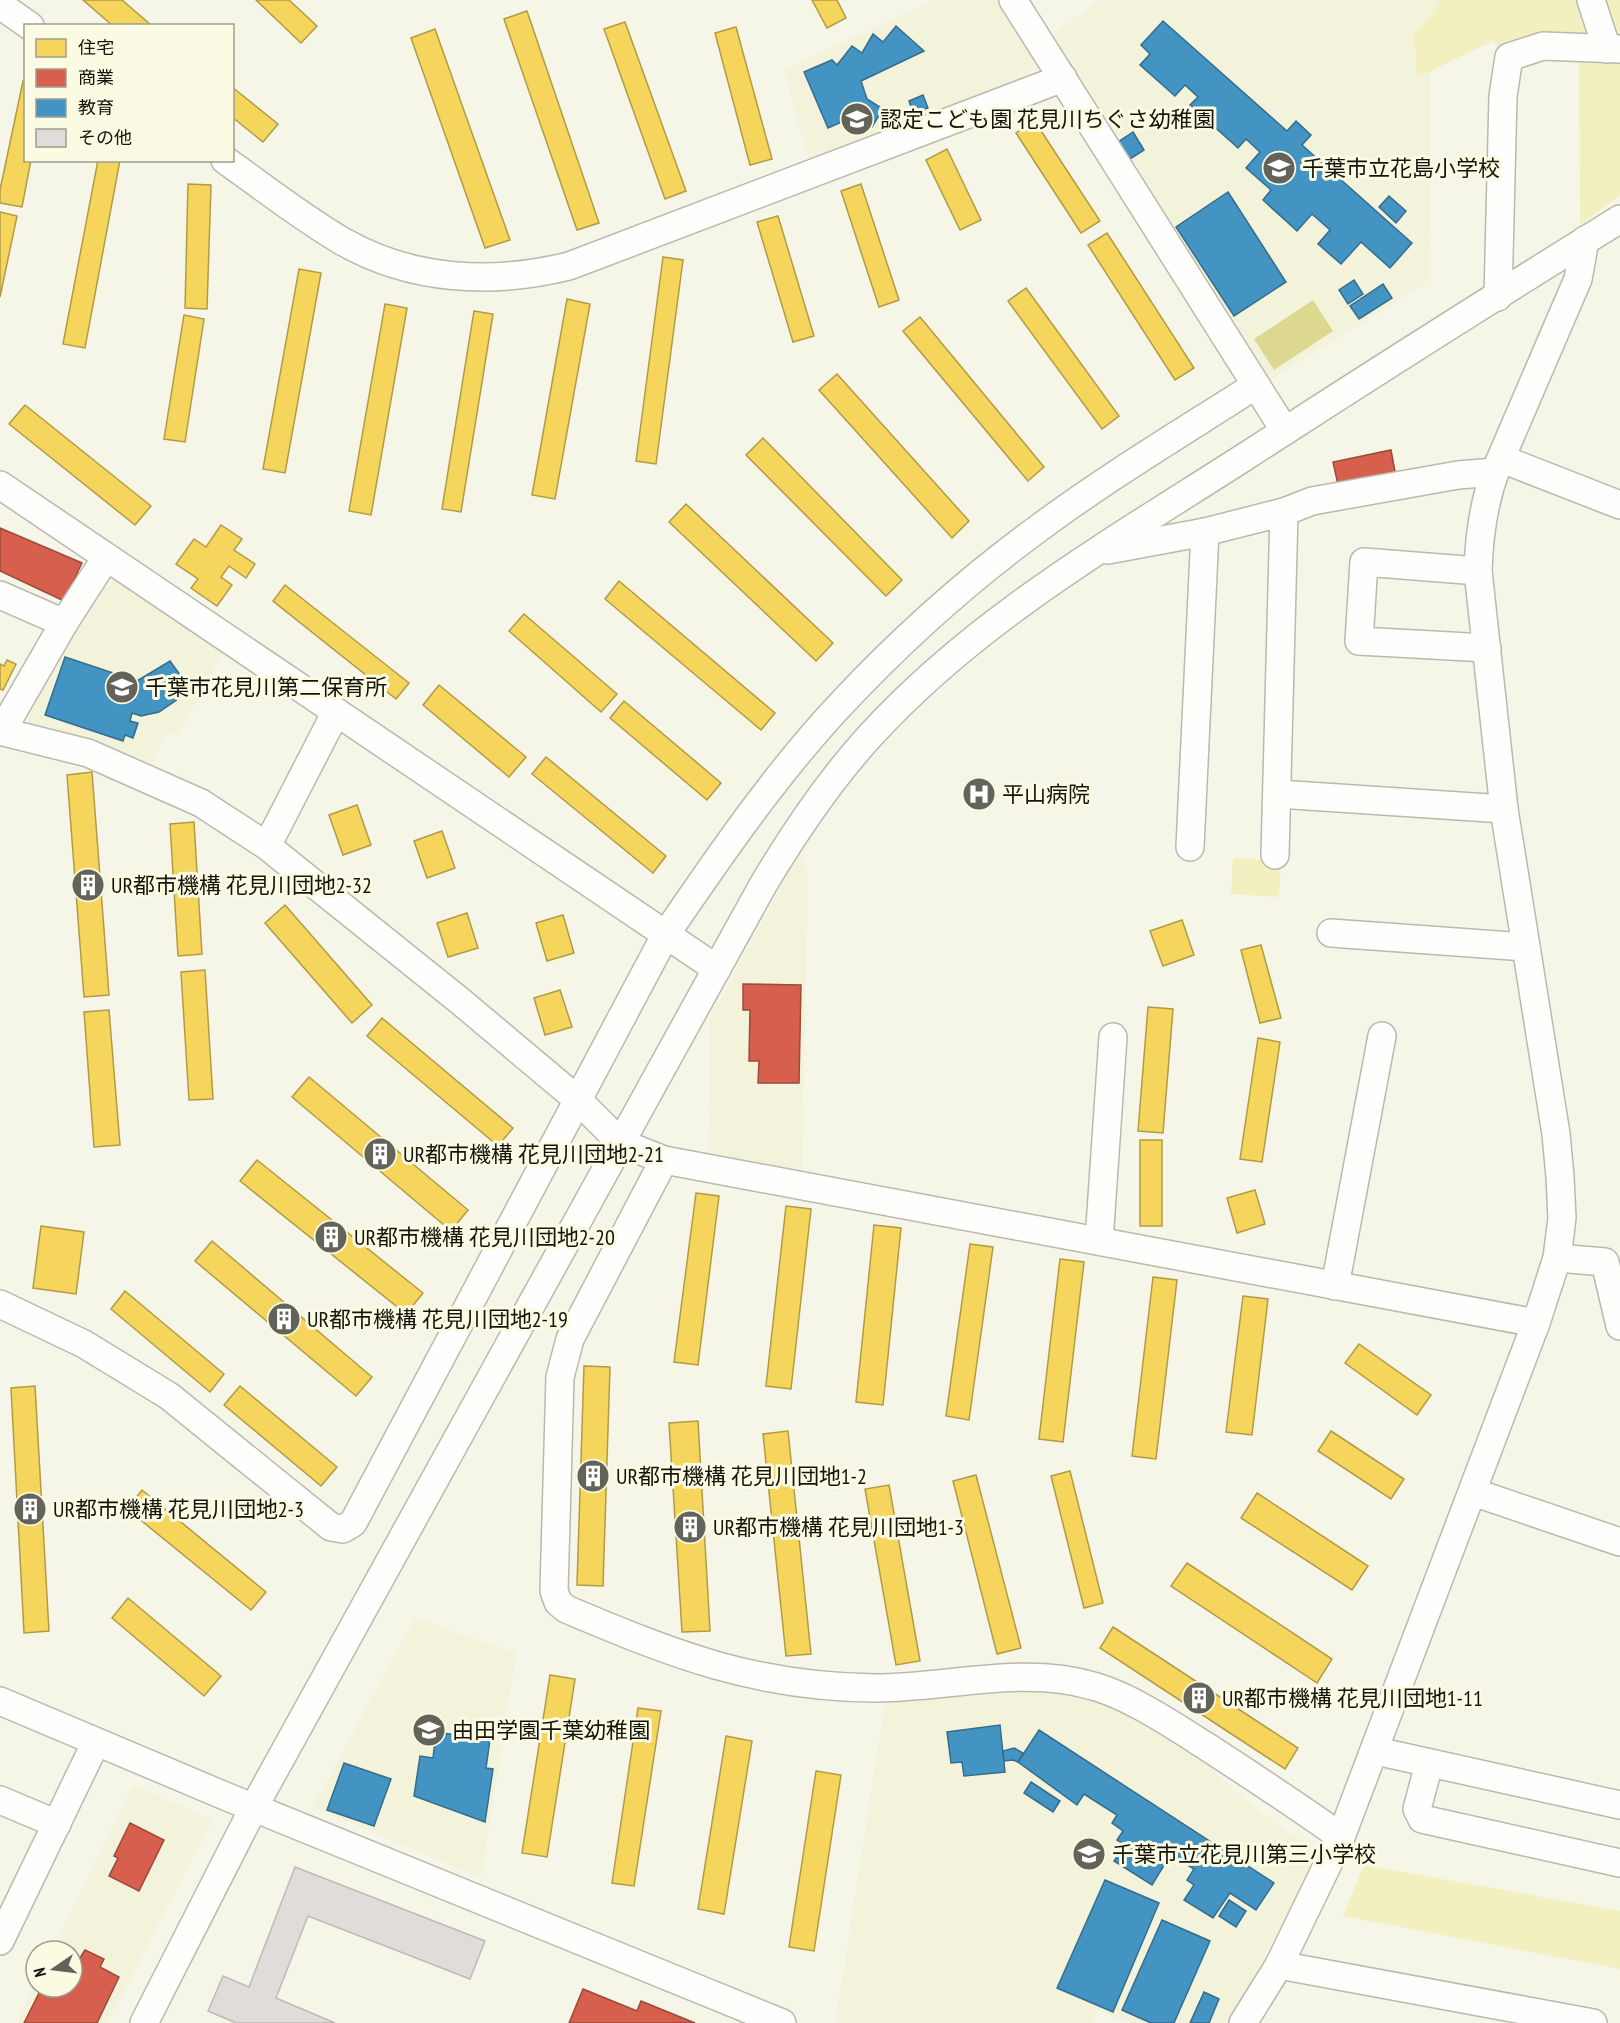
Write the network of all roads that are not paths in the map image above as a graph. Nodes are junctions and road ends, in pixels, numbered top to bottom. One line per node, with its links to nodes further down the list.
1 (1013, 0): 6 (street)
2 (1591, 0): 5 (street)
3 (0, 5): 4 (street)
4 (27, 24)
5 (1613, 49): 10 (street)
6 (1063, 78): 7 (street); 11 (street)
7 (228, 162)
8 (1620, 219): 9 (street)
9 (1586, 240): 10 (street); 13 (street)
10 (1497, 297): 12 (street)
11 (1256, 385): 12 (street); 32 (street)
12 (1285, 431): 18 (street)
13 (1498, 466): 15 (street); 16 (street); 20 (street)
14 (0, 485): 24 (street)
15 (1620, 505)
16 (1284, 512): 17 (street); 26 (street)
17 (1205, 532): 18 (street); 29 (street)
18 (1096, 552): 34 (street)
19 (100, 567): 22 (street)
20 (1478, 571): 23 (street); 23 (street)
21 (0, 595): 22 (street)
22 (64, 622): 25 (street)
23 (1487, 648): 27 (street)
24 (336, 712): 28 (street); 32 (street)
25 (3, 726): 28 (street)
26 (1278, 794): 27 (street); 30 (street)
27 (1504, 808): 33 (street)
28 (267, 846): 37 (street)
29 (1190, 847)
30 (1275, 855)
31 (1330, 933): 33 (street)
32 (666, 934): 34 (street); 37 (street)
33 (1526, 947): 41 (street)
34 (717, 969): 38 (street)
35 (1382, 1036): 42 (street)
36 (1113, 1037): 40 (street)
37 (578, 1100): 38 (street); 43 (street)
38 (621, 1143): 39 (street); 54 (street)
39 (664, 1160): 40 (street); 56 (street)
40 (1099, 1241): 42 (street)
41 (1557, 1258): 44 (street); 45 (street)
42 (1335, 1286): 44 (street)
43 (0, 1304)
44 (1536, 1323): 46 (street)
45 (1620, 1326)
46 (1473, 1492): 47 (street); 50 (street)
47 (1620, 1542)
48 (0, 1701): 49 (street)
49 (96, 1742): 54 (street); 55 (street)
50 (1376, 1751): 51 (street); 56 (street)
51 (1429, 1764): 53 (street); 57 (street)
52 (0, 1800): 55 (street)
53 (1620, 1805)
54 (254, 1807): 60 (street); 61 (street)
55 (57, 1824): 58 (street)
56 (1341, 1837): 59 (street)
57 (1620, 1863)
58 (2, 1933)
59 (1279, 1965): 62 (street); 63 (street)
60 (144, 2023)
61 (782, 2023)
62 (1243, 2023)
63 (1593, 2023)

